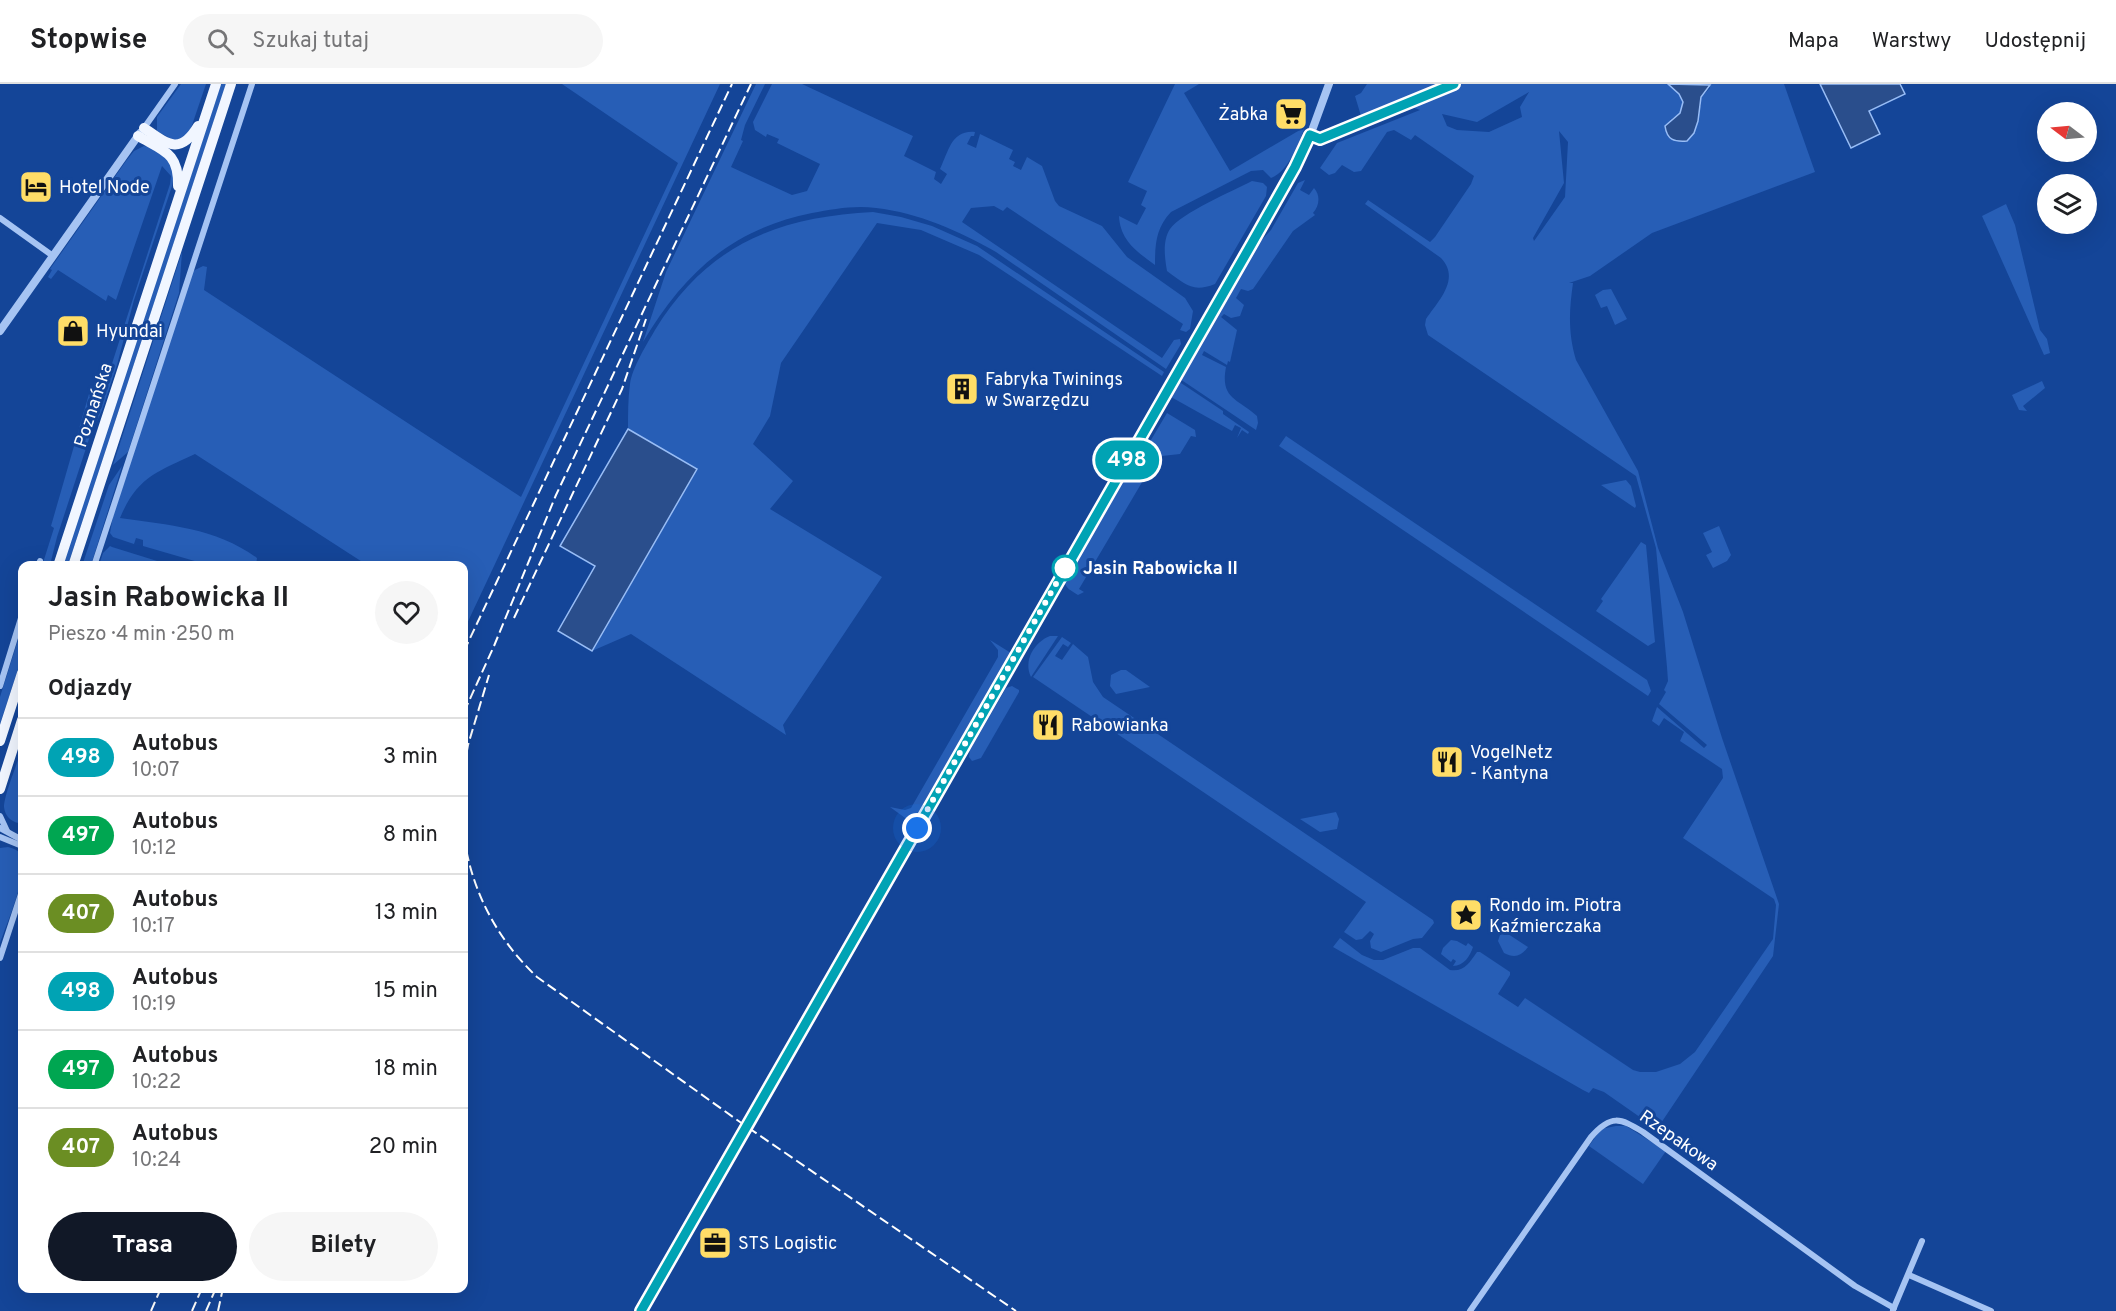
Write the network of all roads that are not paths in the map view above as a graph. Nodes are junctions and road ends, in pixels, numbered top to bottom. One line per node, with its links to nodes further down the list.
1 (175, 84): 8 (street)
2 (216, 84): 7 (main road, Poznańska)
3 (231, 84): 15 (main road, Poznańska)
4 (252, 84): 16 (street)
5 (1329, 84): 9 (street)
6 (1454, 84): 9 (street)
7 (206, 113): 8 (main road); 10 (main road, Poznańska)
8 (141, 132): 10 (main road); 12 (street)
9 (1310, 135): 35 (street)
10 (178, 199): 14 (main road, Poznańska)
11 (0, 218): 12 (street)
12 (53, 256): 13 (street)
13 (0, 331)
14 (60, 561)
15 (75, 561)
16 (96, 561)
17 (18, 628): 19 (street)
18 (18, 685): 21 (main road)
19 (0, 686)
20 (18, 732): 22 (main road)
21 (0, 741)
22 (0, 788): 23 (street)
23 (0, 798)
24 (0, 816): 26 (street)
25 (0, 828): 26 (street)
26 (8, 832): 27 (street)
27 (18, 838)
28 (2, 839): 29 (street)
29 (18, 845)
30 (18, 903): 31 (street)
31 (0, 958)
32 (1922, 1241): 33 (street)
33 (1909, 1275): 34 (street); 37 (street)
34 (1893, 1309): 36 (street, Rzepakowa)
35 (640, 1311)
36 (1470, 1311)
37 (1991, 1311)

